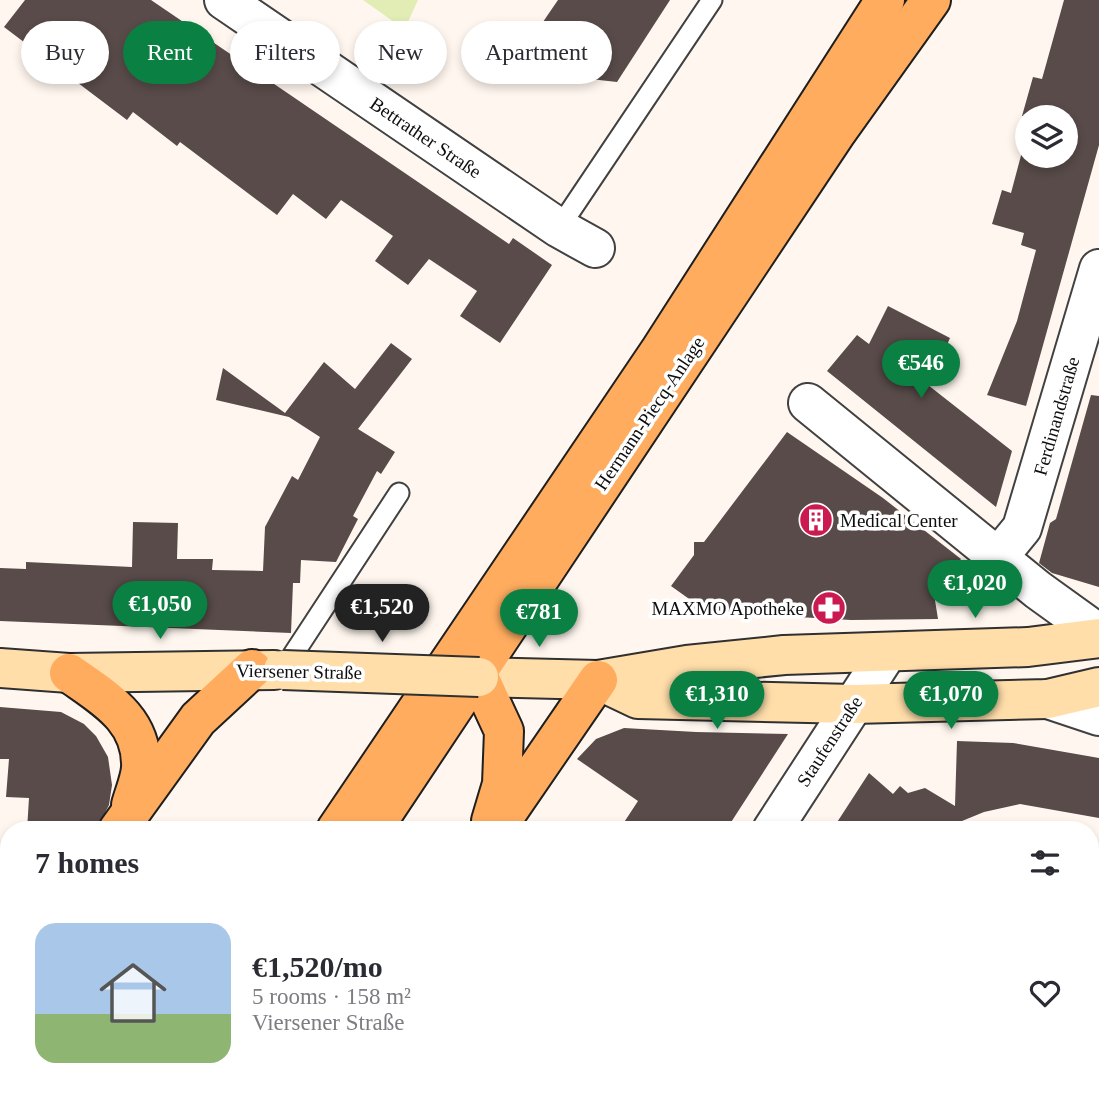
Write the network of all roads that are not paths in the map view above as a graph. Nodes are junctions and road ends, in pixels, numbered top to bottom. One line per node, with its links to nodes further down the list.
1 (224, 0): 5 (street, Bettrather Straße)
2 (712, 0): 5 (lane)
3 (886, 0): 23 (main road, Hermann-Piecq-Anlage)
4 (931, 0): 24 (main road, Hermann-Piecq-Anlage)
5 (559, 228): 6 (street, Bettrather Straße)
6 (595, 248)
7 (1099, 270): 10 (street, Ferdinandstraße)
8 (808, 403): 10 (street)
9 (399, 493): 14 (lane)
10 (999, 556): 11 (street)
11 (1099, 636): 12 (main road, Viersener Straße)
12 (887, 653): 17 (main road, Viersener Straße); 20 (street, Staufenstraße)
13 (0, 668): 15 (main road, Viersener Straße)
14 (267, 669): 15 (main road, Viersener Straße); 16 (main road, Viersener Straße, bridge); 22 (main road)
15 (69, 673): 22 (main road)
16 (479, 677): 17 (main road, Viersener Straße); 25 (main road)
17 (598, 680): 20 (main road, Viersener Straße); 26 (main road)
18 (1099, 687): 19 (main road, Viersener Straße)
19 (1048, 699): 20 (main road, Viersener Straße); 21 (street)
20 (854, 704): 27 (street, Staufenstraße)
21 (1099, 716)
22 (123, 821)
23 (342, 821)
24 (378, 821)
25 (491, 821)
26 (501, 821)
27 (778, 821)

